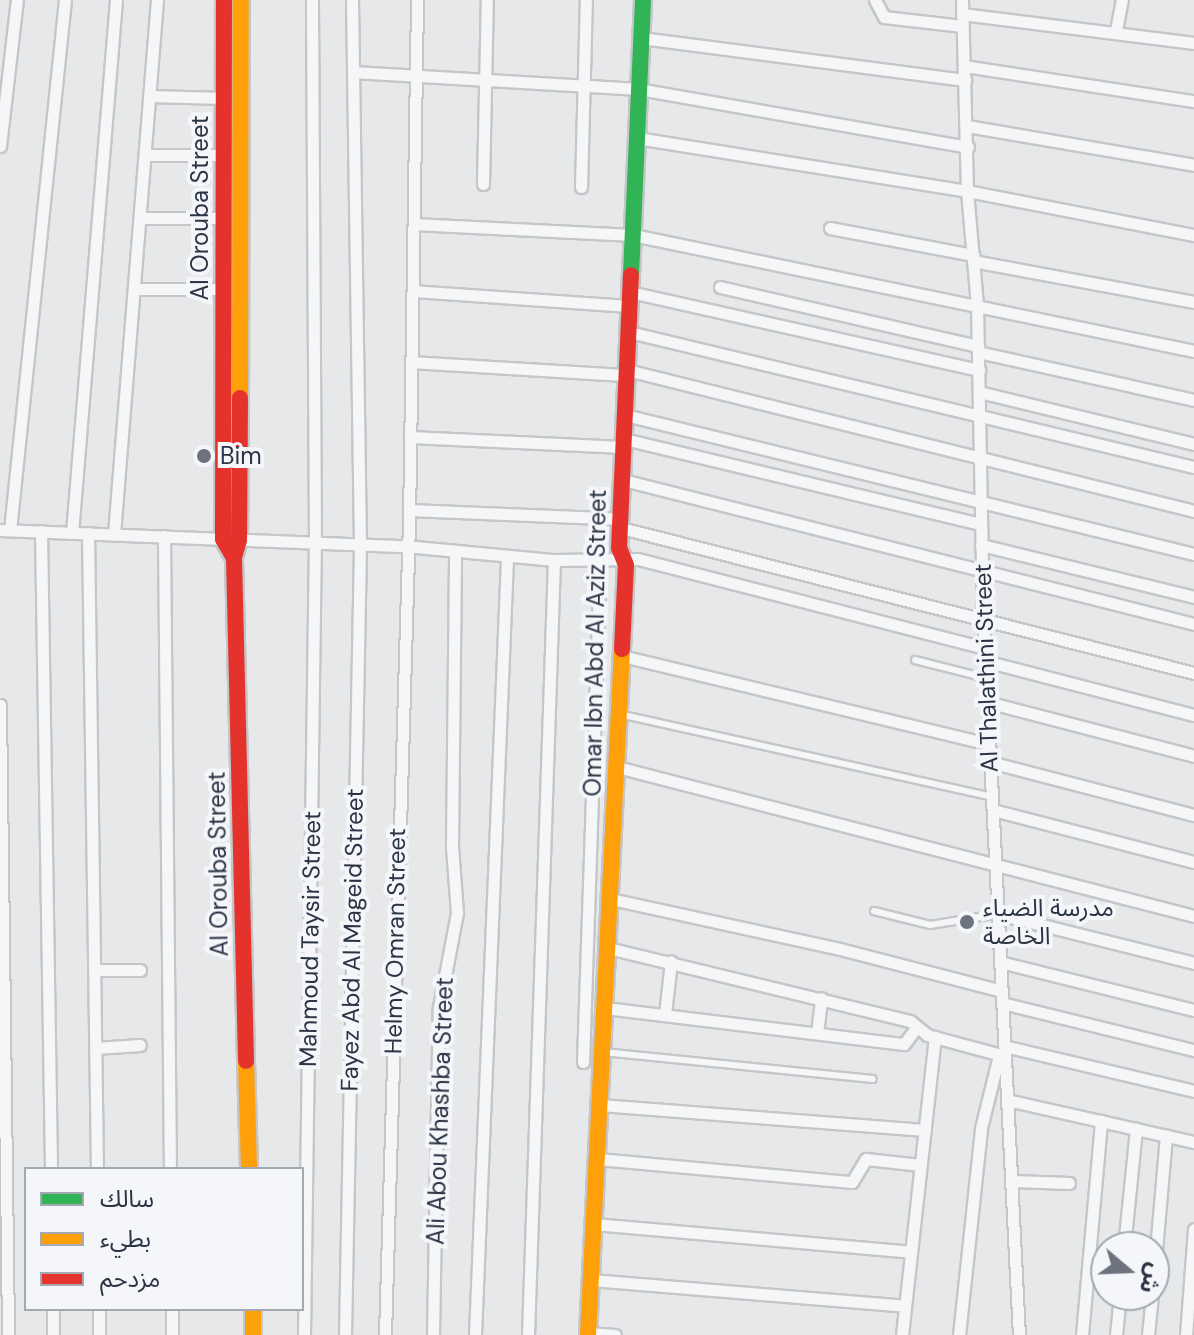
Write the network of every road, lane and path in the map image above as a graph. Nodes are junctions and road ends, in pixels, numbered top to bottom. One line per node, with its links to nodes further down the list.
1 (17, 0): 32 (street)
2 (65, 0): 75 (street)
3 (116, 0): 77 (street)
4 (157, 0): 27 (street)
5 (224, 0): 28 (street, Al Orouba Street)
6 (241, 0): 81 (street, Al Orouba Street)
7 (312, 0): 82 (street, Mahmoud Taysir Street)
8 (352, 0): 21 (street, Fayez Abd Al Mageid Street)
9 (417, 0): 22 (street, Helmy Omran Street)
10 (487, 0): 23 (street)
11 (586, 0): 25 (street)
12 (643, 0): 18 (street, Omar Ibn Abd Al Aziz Street)
13 (875, 0): 16 (street)
14 (962, 0): 16 (street, Al Thalathini Street)
15 (1122, 0): 17 (street)
16 (962, 20): 17 (street); 20 (street, Al Thalathini Street)
17 (1116, 30): 19 (street)
18 (641, 38): 24 (street); 26 (street, Omar Ibn Abd Al Aziz Street)
19 (1194, 43)
20 (964, 66): 24 (street, Al Thalathini Street); 29 (street)
21 (353, 72): 22 (street); 83 (street, Fayez Abd Al Mageid Street)
22 (416, 76): 23 (street); 42 (street, Helmy Omran Street)
23 (486, 80): 25 (street); 37 (street)
24 (965, 80): 30 (street, Al Thalathini Street)
25 (583, 86): 26 (street); 38 (street)
26 (639, 89): 31 (street, Omar Ibn Abd Al Aziz Street); 33 (street)
27 (149, 96): 28 (street); 34 (street)
28 (224, 98): 35 (street, Al Orouba Street)
29 (1194, 101)
30 (967, 126): 33 (street, Al Thalathini Street); 36 (street)
31 (637, 138): 39 (street); 44 (street, Omar Ibn Abd Al Aziz Street)
32 (0, 146)
33 (968, 147): 39 (street, Al Thalathini Street)
34 (145, 155): 35 (street); 40 (street)
35 (224, 155): 41 (street, Al Orouba Street)
36 (1194, 165)
37 (483, 184)
38 (581, 187)
39 (967, 191): 45 (street); 46 (street, Al Thalathini Street)
40 (140, 218): 41 (street); 48 (street)
41 (224, 218): 49 (street, Al Orouba Street)
42 (414, 224): 44 (street); 50 (street, Helmy Omran Street)
43 (830, 228): 46 (street)
44 (633, 235): 51 (street, Omar Ibn Abd Al Aziz Street); 53 (street)
45 (1194, 235)
46 (973, 258): 52 (street); 53 (street, Al Thalathini Street)
47 (720, 287): 55 (street)
48 (134, 289): 49 (street); 79 (street)
49 (224, 289): 81 (street, Al Orouba Street)
50 (413, 291): 51 (street); 57 (street, Helmy Omran Street)
51 (630, 299): 54 (street, Omar Ibn Abd Al Aziz Street); 58 (street)
52 (1194, 302)
53 (977, 306): 55 (street, Al Thalathini Street); 56 (street)
54 (629, 332): 59 (street, Omar Ibn Abd Al Aziz Street); 63 (street)
55 (978, 349): 58 (street, Al Thalathini Street); 61 (street)
56 (1194, 351)
57 (412, 362): 59 (street); 64 (street, Helmy Omran Street)
58 (979, 370): 60 (street, Al Thalathini Street)
59 (627, 372): 62 (street, Omar Ibn Abd Al Aziz Street); 67 (street)
60 (979, 392): 63 (street, Al Thalathini Street); 66 (street)
61 (1194, 400)
62 (625, 415): 65 (street, Omar Ibn Abd Al Aziz Street); 70 (street)
63 (979, 415): 67 (street, Al Thalathini Street); 68 (street)
64 (410, 437): 65 (street); 71 (street, Helmy Omran Street)
65 (624, 443): 69 (street, Omar Ibn Abd Al Aziz Street); 74 (street)
66 (1194, 444)
67 (980, 458): 70 (street, Al Thalathini Street); 72 (street)
68 (1194, 467)
69 (623, 480): 73 (street, Omar Ibn Abd Al Aziz Street); 92 (street)
70 (981, 501): 74 (street, Al Thalathini Street); 87 (street)
71 (409, 510): 73 (street); 85 (street, Helmy Omran Street)
72 (1194, 511)
73 (621, 524): 91 (street, Omar Ibn Abd Al Aziz Street); 94 (street)
74 (981, 524): 84 (street, Al Thalathini Street)
75 (5, 530): 76 (street)
76 (41, 531): 77 (street); 150 (street)
77 (72, 533): 78 (street)
78 (88, 533): 79 (street); 123 (street)
79 (114, 534): 80 (street)
80 (164, 536): 81 (street); 152 (street)
81 (231, 539): 82 (street); 153 (street, Al Orouba Street)
82 (315, 542): 83 (street); 175 (street, Mahmoud Taysir Street)
83 (360, 545): 85 (street); 176 (street, Fayez Abd Al Mageid Street)
84 (981, 545): 92 (street, Al Thalathini Street); 93 (street)
85 (405, 546): 86 (street); 177 (street, Helmy Omran Street)
86 (455, 554): 88 (street); 178 (street, Ali Abou Khashba Street)
87 (1194, 554)
88 (507, 558): 89 (street); 179 (street)
89 (554, 560): 90 (street); 180 (street)
90 (600, 561): 91 (street); 138 (street)
91 (626, 561): 96 (street); 97 (street, Omar Ibn Abd Al Aziz Street)
92 (982, 571): 94 (street, Al Thalathini Street); 95 (street)
93 (1194, 597)
94 (983, 618): 96 (street, Al Thalathini Street); 100 (street)
95 (1194, 624)
96 (984, 648): 99 (street, Al Thalathini Street)
97 (622, 656): 104 (street, Omar Ibn Abd Al Aziz Street); 106 (street)
98 (915, 660): 101 (lane)
99 (985, 661): 101 (street, Al Thalathini Street); 105 (street)
100 (1194, 673)
101 (986, 678): 102 (street, Al Thalathini Street)
102 (987, 702): 106 (street, Al Thalathini Street); 107 (street)
103 (0, 705): 170 (street)
104 (619, 714): 109 (street, Omar Ibn Abd Al Aziz Street); 110 (lane)
105 (1194, 715)
106 (989, 744): 108 (street, Al Thalathini Street)
107 (1194, 756)
108 (990, 762): 110 (street, Al Thalathini Street); 112 (street)
109 (617, 767): 114 (street); 115 (street, Omar Ibn Abd Al Aziz Street)
110 (992, 797): 111 (street, Al Thalathini Street)
111 (993, 810): 113 (street); 114 (street, Al Thalathini Street)
112 (1194, 815)
113 (1194, 862)
114 (995, 865): 117 (street, Al Thalathini Street); 118 (street)
115 (611, 899): 119 (street, Omar Ibn Abd Al Aziz Street); 125 (street)
116 (874, 911): 117 (lane)
117 (998, 914): 121 (street, Al Thalathini Street); 122 (street)
118 (1194, 916)
119 (608, 948): 120 (street); 127 (street, Omar Ibn Abd Al Aziz Street)
120 (671, 961): 126 (street); 129 (street)
121 (1000, 962): 125 (street, Al Thalathini Street); 128 (street)
122 (1194, 963)
123 (94, 970): 124 (street); 134 (street)
124 (140, 970)
125 (1002, 997): 135 (street); 137 (street, Al Thalathini Street)
126 (821, 998): 130 (street); 131 (street)
127 (605, 1008): 129 (street); 136 (street, Omar Ibn Abd Al Aziz Street)
128 (1194, 1010)
129 (665, 1014): 131 (street)
130 (916, 1028): 131 (street); 132 (street)
131 (817, 1033)
132 (935, 1037): 137 (street); 145 (street)
133 (140, 1045): 134 (street)
134 (95, 1048): 151 (street)
135 (1194, 1050)
136 (603, 1052): 139 (lane); 142 (street, Omar Ibn Abd Al Aziz Street)
137 (1003, 1052): 140 (street); 141 (street, Al Thalathini Street); 183 (street)
138 (583, 1062)
139 (873, 1079)
140 (1194, 1091)
141 (1007, 1100): 143 (street); 154 (street, Al Thalathini Street)
142 (600, 1105): 145 (street); 148 (street, Omar Ibn Abd Al Aziz Street)
143 (1101, 1121): 144 (street); 185 (street)
144 (1136, 1129): 146 (street); 158 (street)
145 (925, 1130): 149 (street)
146 (1166, 1136): 147 (street); 159 (street)
147 (1194, 1142)
148 (598, 1159): 149 (street); 156 (street, Omar Ibn Abd Al Aziz Street)
149 (921, 1165): 160 (street)
150 (51, 1167)
151 (97, 1167)
152 (170, 1167)
153 (249, 1167)
154 (1013, 1181): 155 (street); 184 (street, Al Thalathini Street)
155 (1069, 1183)
156 (594, 1224): 160 (street); 161 (street, Omar Ibn Abd Al Aziz Street)
157 (1194, 1229): 188 (street)
158 (1126, 1231)
159 (1158, 1231)
160 (911, 1252): 162 (street)
161 (591, 1280): 162 (street); 169 (street, Omar Ibn Abd Al Aziz Street)
162 (905, 1306): 182 (street)
163 (53, 1311): 171 (street)
164 (99, 1311): 172 (street)
165 (172, 1311): 173 (street)
166 (253, 1311): 174 (street)
167 (1118, 1311): 186 (street)
168 (1150, 1311): 187 (street)
169 (588, 1334): 181 (street)
170 (8, 1335)
171 (53, 1335)
172 (99, 1335)
173 (172, 1335)
174 (253, 1335)
175 (304, 1335)
176 (345, 1335)
177 (385, 1335)
178 (433, 1335)
179 (475, 1335)
180 (528, 1335)
181 (615, 1335)
182 (902, 1335)
183 (959, 1335)
184 (1019, 1335)
185 (1082, 1335)
186 (1116, 1335)
187 (1148, 1335)
188 (1186, 1335)

